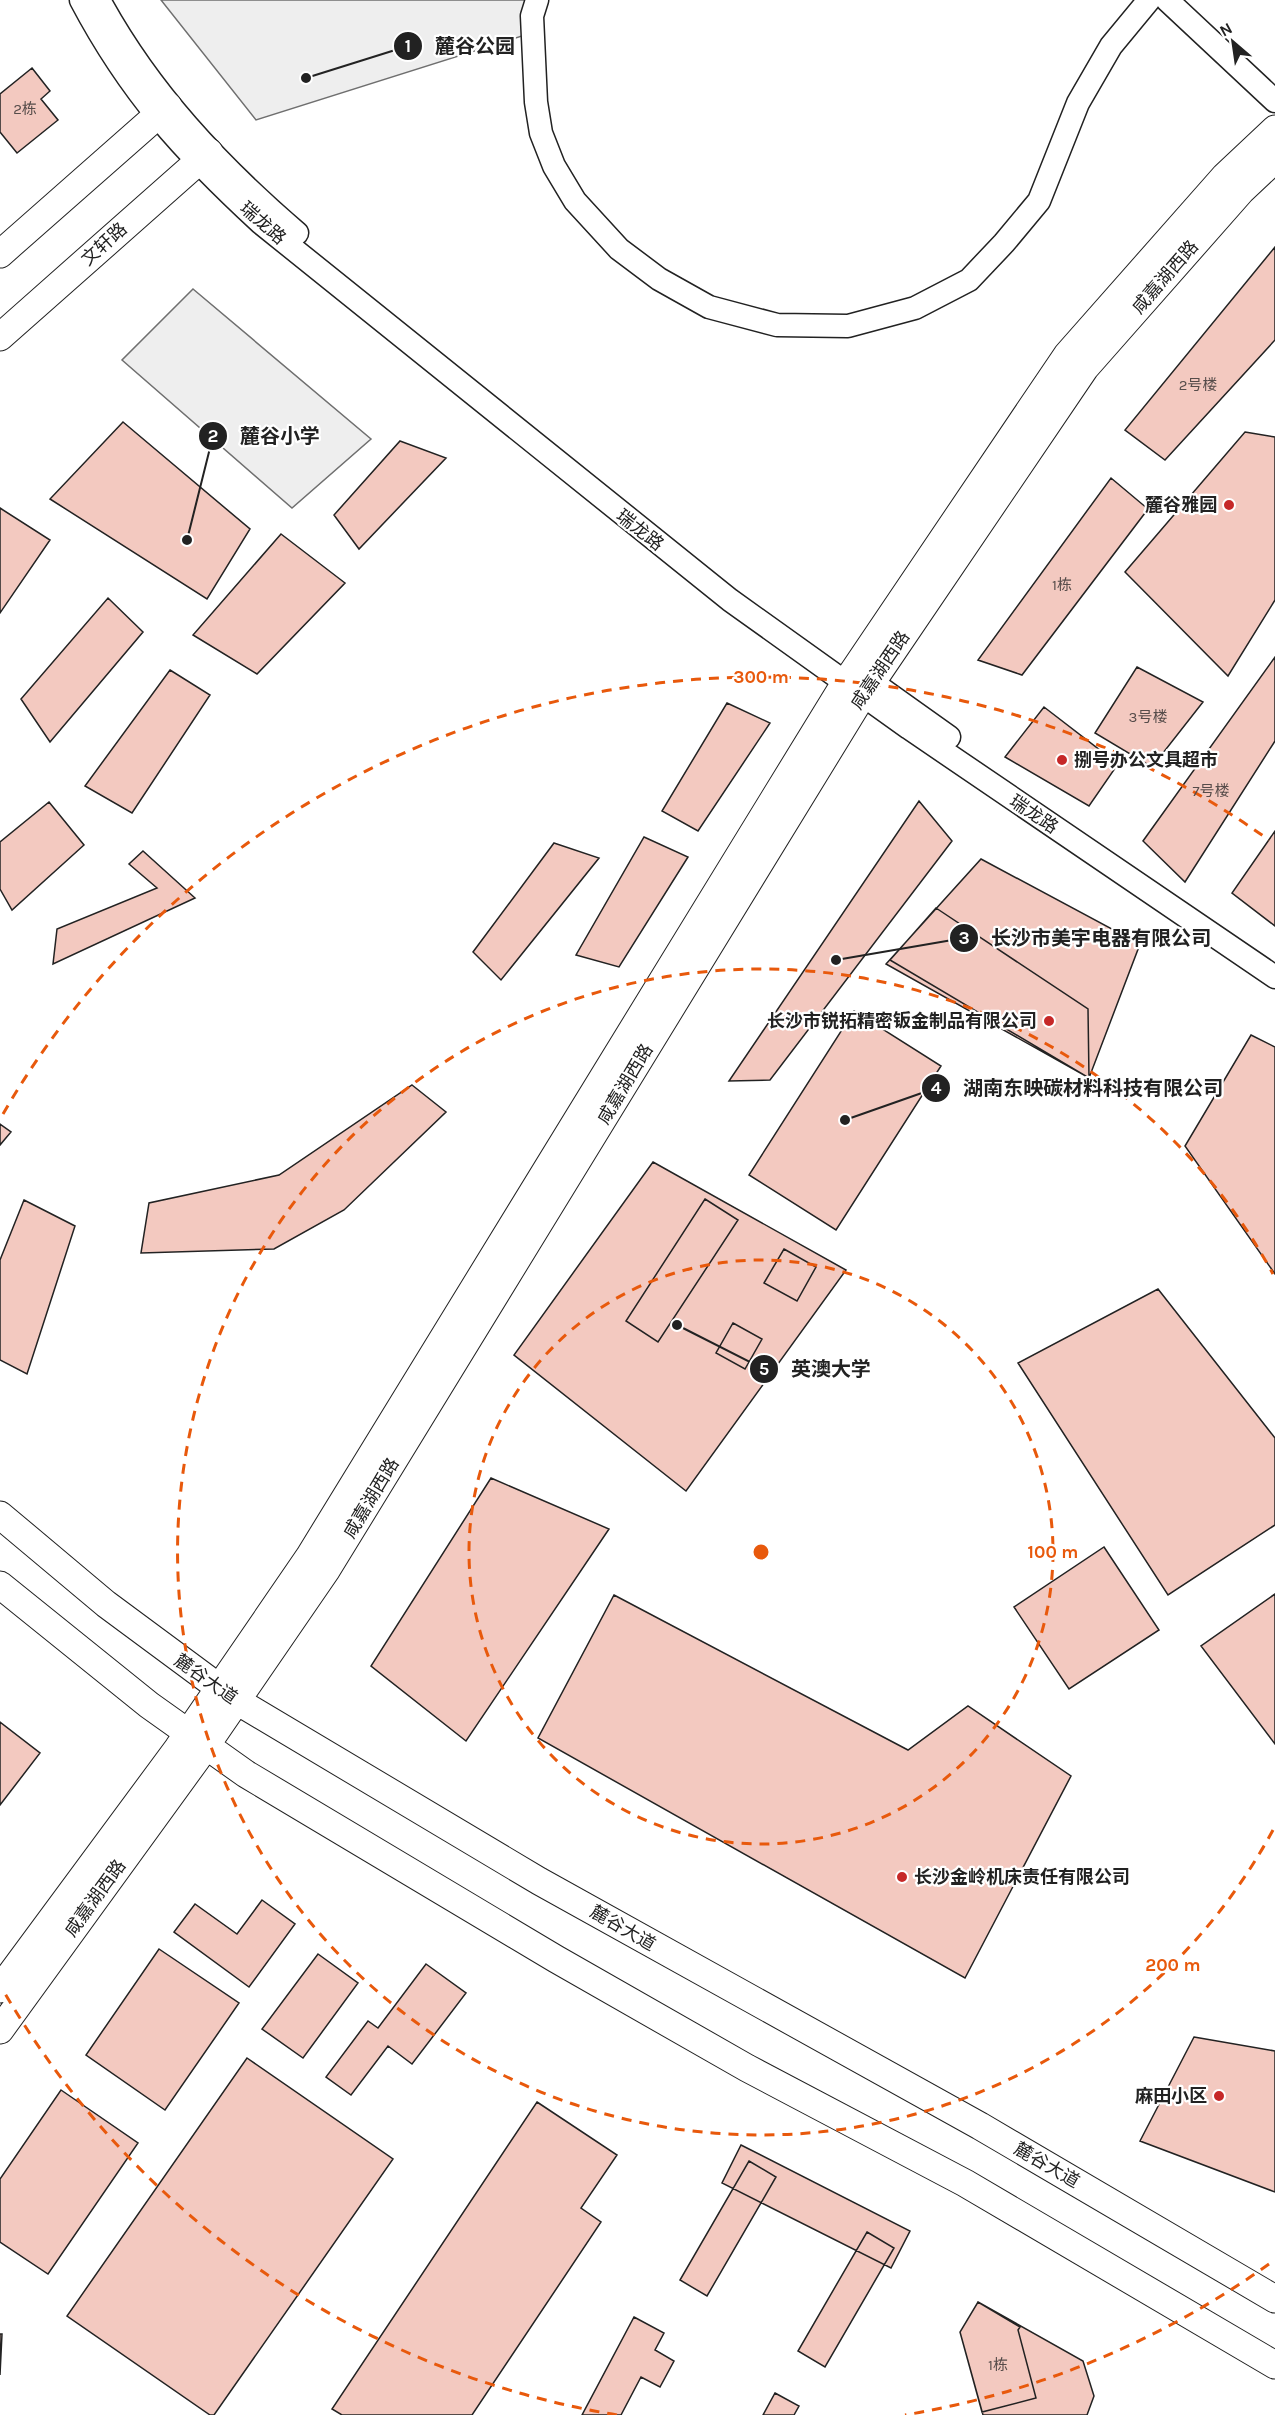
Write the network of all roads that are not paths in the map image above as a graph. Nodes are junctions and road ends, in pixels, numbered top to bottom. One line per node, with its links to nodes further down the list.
1 (81, 0): 7 (street, 瑞龙路)
2 (99, 0): 7 (street, 瑞龙路)
3 (537, 0): 4 (street)
4 (1149, 0)
5 (1167, 0): 6 (street)
6 (1275, 101)
7 (162, 112): 9 (street, 瑞龙路); 11 (main road)
8 (1275, 129): 13 (main road, 咸嘉湖西路)
9 (203, 157): 12 (main road, 文轩路); 13 (street, 瑞龙路)
10 (1275, 159): 13 (main road, 咸嘉湖西路)
11 (0, 254)
12 (0, 337)
13 (858, 682): 14 (street, 瑞龙路); 15 (street, 瑞龙路); 18 (main road, 咸嘉湖西路)
14 (1275, 961)
15 (1275, 977)
16 (0, 1515): 18 (main road, 麓谷大道)
17 (0, 1585): 19 (main road)
18 (227, 1696): 19 (main road, 咸嘉湖西路); 22 (main road, 麓谷大道)
19 (196, 1740): 20 (main road, 咸嘉湖西路); 21 (main road, 咸嘉湖西路); 23 (main road)
20 (0, 1989)
21 (0, 2030)
22 (1275, 2299)
23 (1275, 2365)

